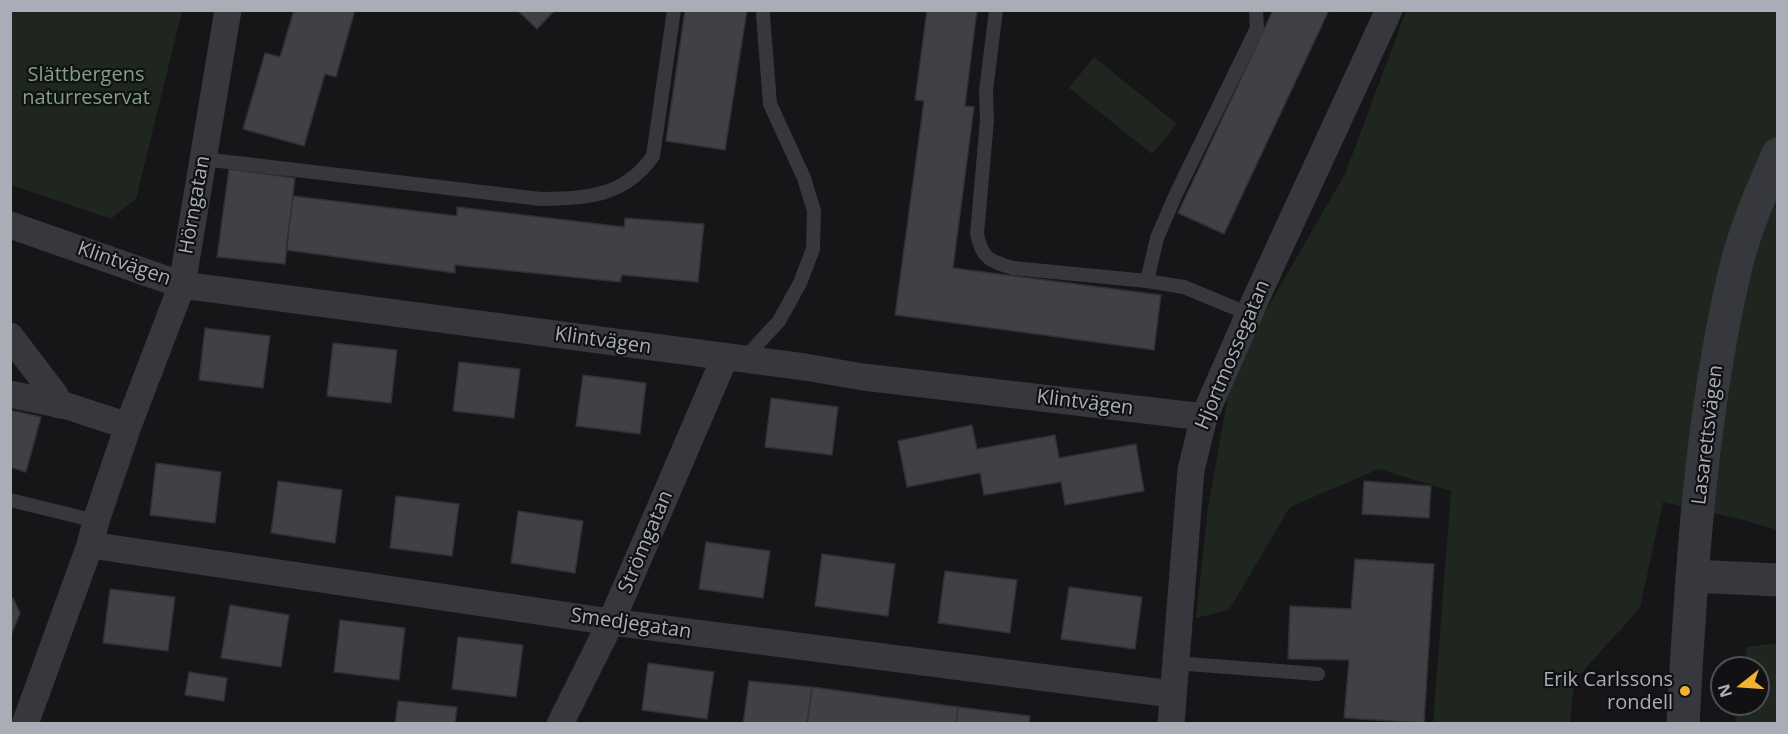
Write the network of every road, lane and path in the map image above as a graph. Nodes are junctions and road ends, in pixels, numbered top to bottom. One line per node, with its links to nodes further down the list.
1 (228, 10): 8 (street, Hörngatan)
2 (674, 10): 8 (lane)
3 (996, 10): 10 (lane)
4 (1256, 10): 10 (lane)
5 (1389, 10): 12 (street, Hjortmossegatan)
6 (763, 15): 14 (lane)
7 (1778, 154): 21 (street, Lasarettsvägen)
8 (203, 159): 11 (street, Hörngatan)
9 (10, 225): 11 (street, Klintvägen)
10 (1147, 281): 12 (lane)
11 (182, 285): 14 (street, Klintvägen); 18 (street, Hörngatan)
12 (1249, 314): 17 (street, Hjortmossegatan)
13 (10, 336): 16 (street)
14 (735, 358): 17 (street, Klintvägen); 23 (street, Strömgatan)
15 (10, 394): 16 (street)
16 (58, 405): 18 (street)
17 (1204, 417): 24 (street, Hjortmossegatan)
18 (128, 426): 20 (street, Hörngatan)
19 (10, 500): 20 (lane)
20 (93, 533): 23 (street, Smedjegatan); 27 (street, Hörngatan)
21 (1692, 576): 22 (street); 30 (street, Lasarettsvägen)
22 (1778, 580)
23 (611, 622): 26 (street, Smedjegatan); 28 (street, Strömgatan)
24 (1175, 663): 25 (lane); 26 (street, Hjortmossegatan)
25 (1318, 674)
26 (1172, 694): 29 (street, Hjortmossegatan)
27 (25, 723)
28 (560, 723)
29 (1171, 723)
30 (1683, 723)

